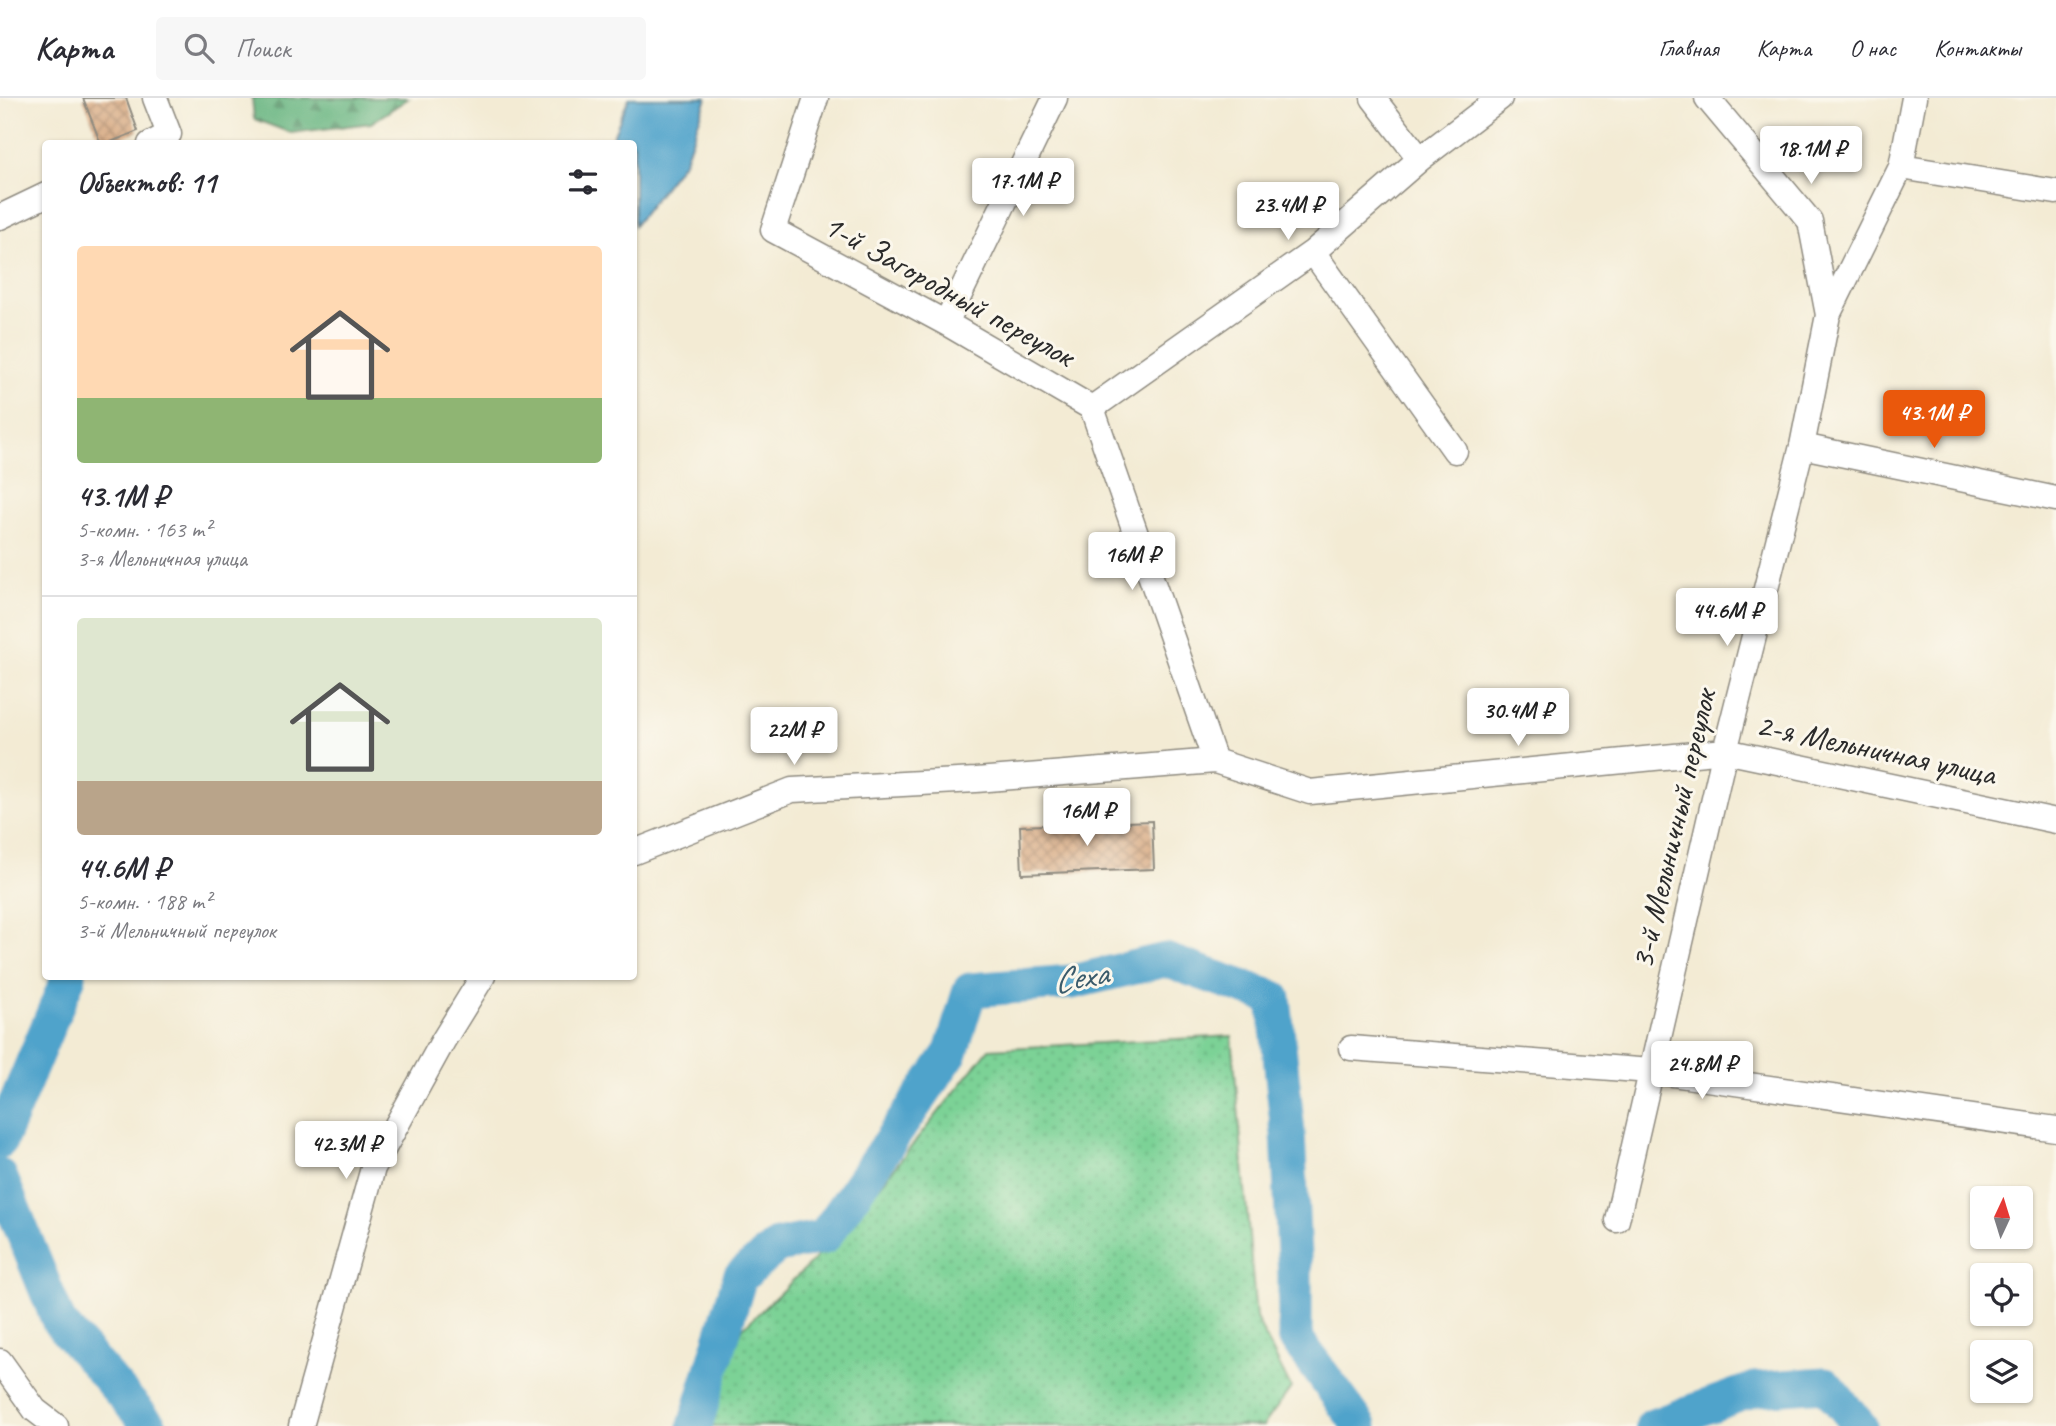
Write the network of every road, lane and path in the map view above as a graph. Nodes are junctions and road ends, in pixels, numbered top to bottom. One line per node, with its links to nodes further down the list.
1 (155, 98): 8 (street)
2 (816, 98): 16 (street, 1-й Загородный переулок)
3 (1055, 98): 16 (street)
4 (1373, 98): 9 (street)
5 (1500, 98): 9 (street)
6 (1707, 98): 15 (street)
7 (1914, 98): 10 (street, 3-й Мельничный переулок)
8 (158, 140)
9 (1420, 159): 14 (street)
10 (1901, 167): 11 (street); 15 (street, 3-й Мельничный переулок)
11 (2056, 192)
12 (42, 196): 13 (street)
13 (3, 209)
14 (1313, 252): 17 (street); 19 (street)
15 (1828, 315): 18 (street, 3-й Мельничный переулок)
16 (946, 323): 17 (street, 1-й Загородный переулок)
17 (1092, 408): 22 (street)
18 (1802, 446): 20 (street); 21 (street, 3-й Мельничный переулок)
19 (1455, 452)
20 (2056, 499)
21 (1725, 751): 22 (street, 2-я Мельничная улица); 23 (street, 2-я Мельничная улица); 27 (street, 3-й Мельничный переулок)
22 (1215, 761): 24 (street, 2-я Мельничная улица)
23 (2056, 821)
24 (637, 851)
25 (481, 980): 32 (street)
26 (1351, 1048): 27 (street)
27 (1651, 1071): 28 (street); 29 (street, 3-й Мельничный переулок)
28 (2056, 1129)
29 (1617, 1220)
30 (0, 1361): 31 (street)
31 (56, 1426)
32 (300, 1426)

